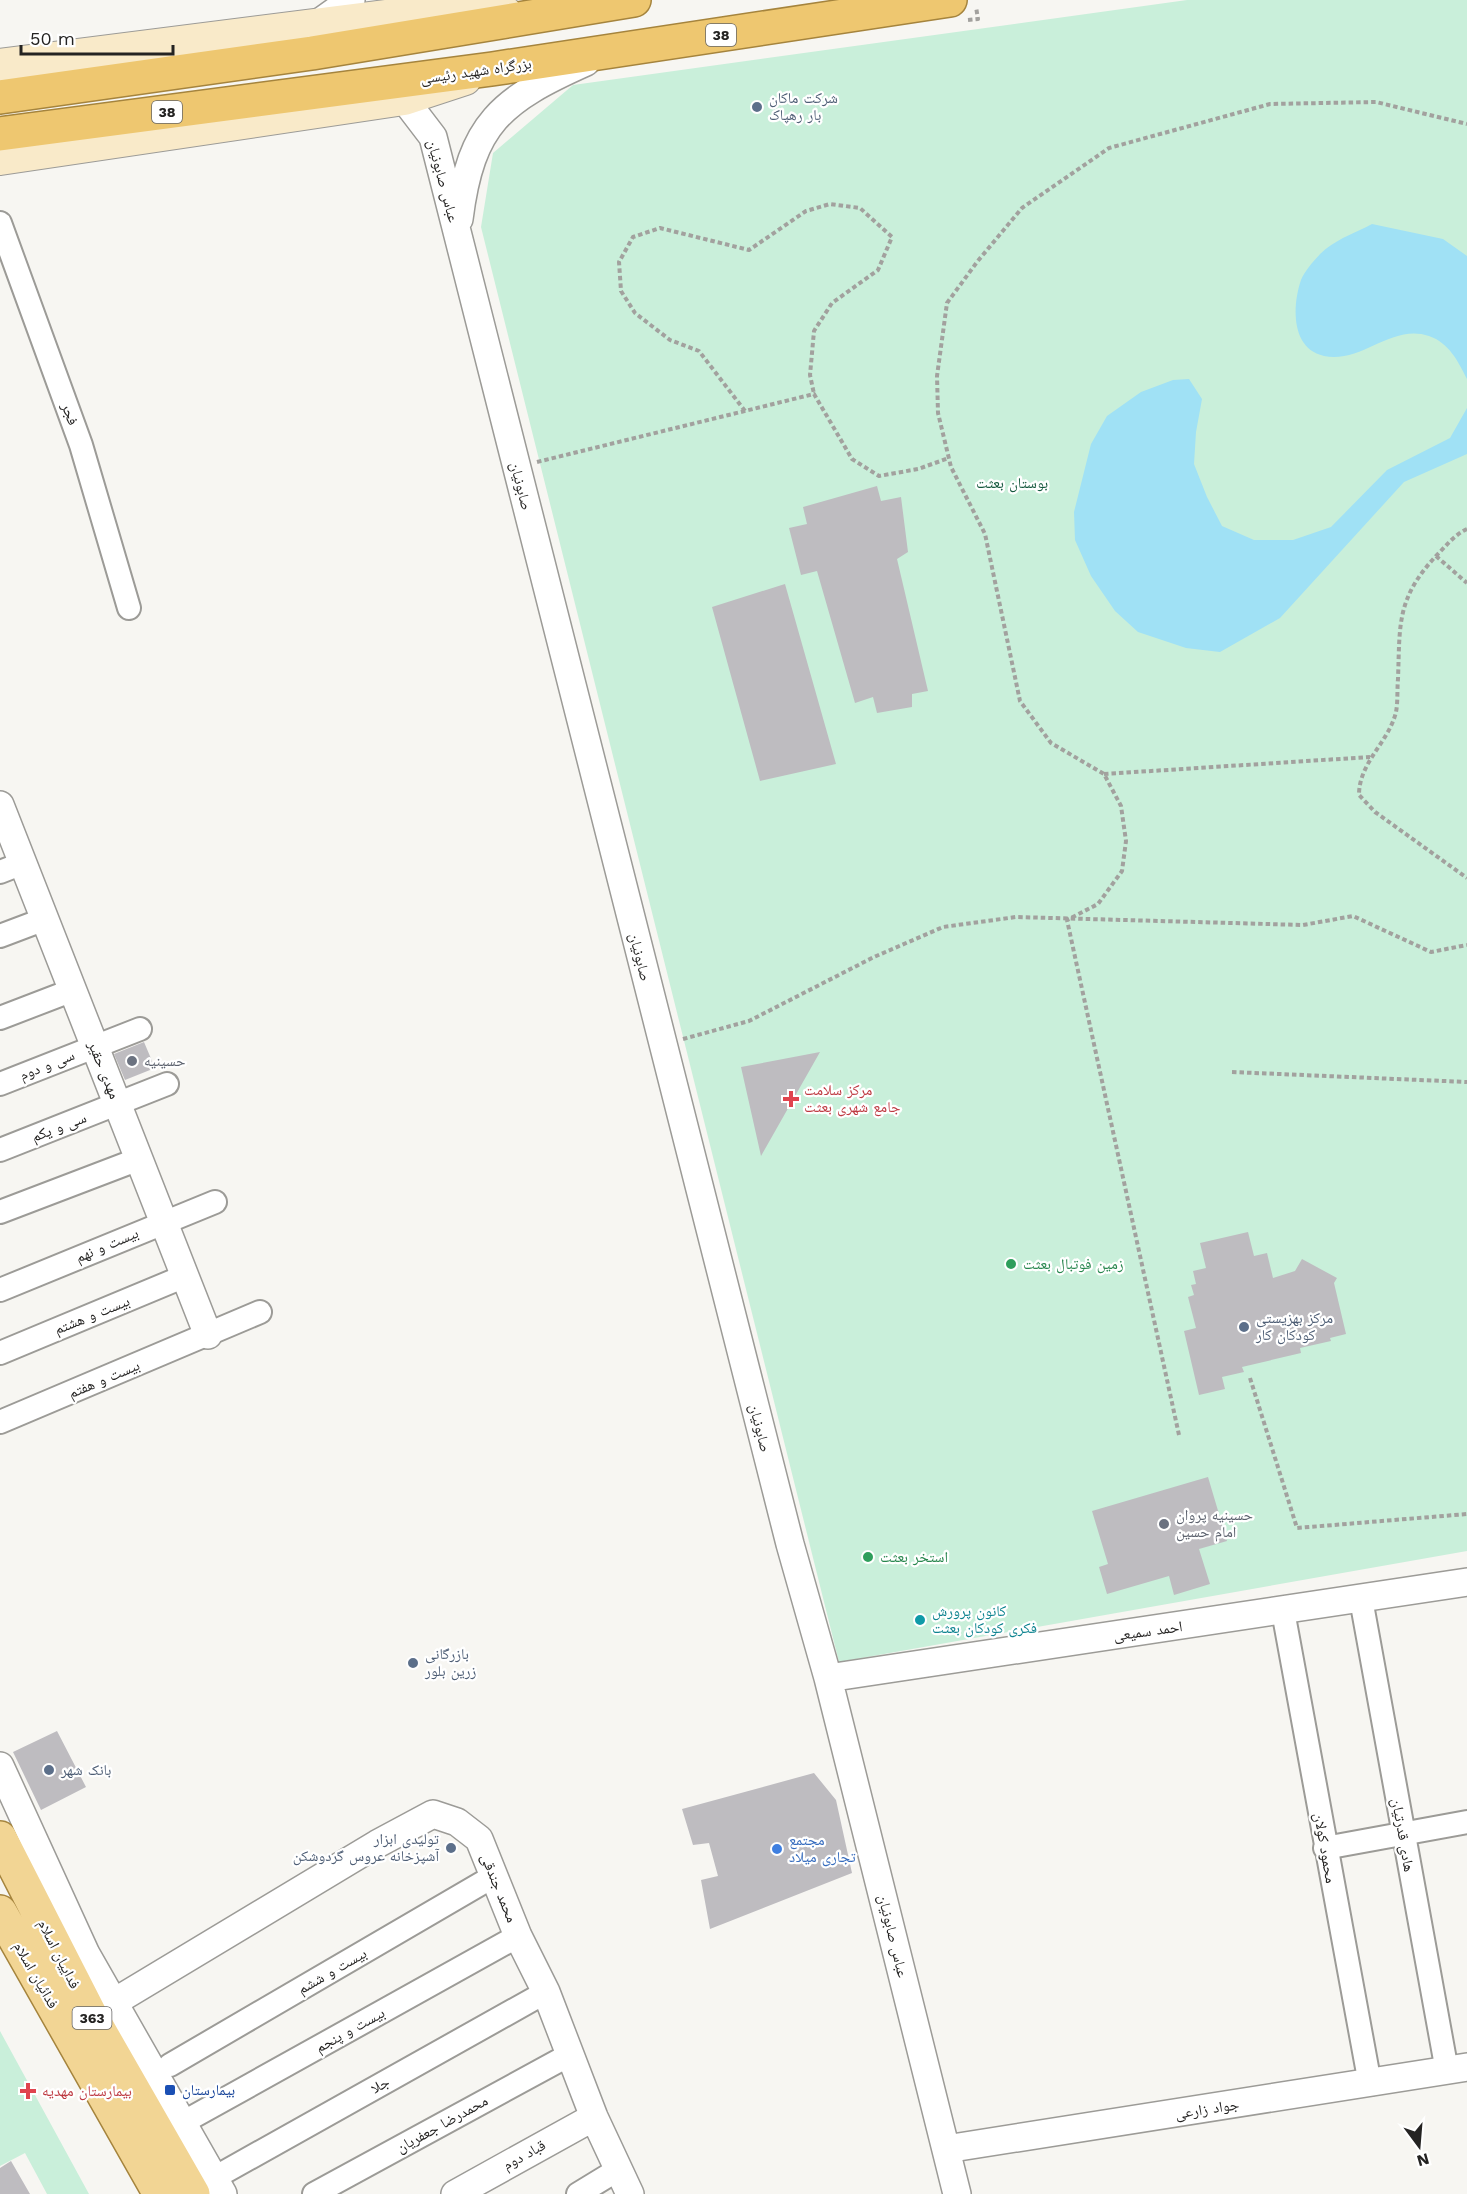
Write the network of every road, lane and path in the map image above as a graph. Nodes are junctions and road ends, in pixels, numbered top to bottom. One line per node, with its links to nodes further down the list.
1 (351, 0): 8 (street)
2 (628, 0): 6 (highway)
3 (950, 0): 9 (highway, بزرگراه شهید رئیسی / 38)
4 (975, 0): 7 (path)
5 (429, 5): 6 (main road); 8 (main road)
6 (540, 14): 13 (highway)
7 (978, 19)
8 (316, 25): 10 (main road)
9 (609, 52): 11 (highway, بزرگراه شهید رئیسی / 38); 18 (street)
10 (0, 65)
11 (492, 69): 12 (highway, بزرگراه شهید رئیسی / 38); 14 (main road)
12 (320, 92): 14 (street); 16 (highway, بزرگراه شهید رئیسی / 38)
13 (7, 96)
14 (404, 99): 16 (main road); 18 (street, عباس صابونیان)
15 (1467, 124): 21 (path)
16 (5, 142)
17 (0, 224): 26 (street, فجر)
18 (457, 235): 22 (street, صابونیان)
19 (814, 394): 20 (path); 20 (path); 21 (path)
20 (745, 411): 22 (path)
21 (949, 458): 28 (path)
22 (516, 468): 39 (street, صابونیان)
23 (1467, 529): 24 (path)
24 (1436, 556): 25 (path); 27 (path)
25 (1467, 583)
26 (129, 608)
27 (1370, 758): 28 (path); 31 (path)
28 (1104, 774): 33 (path)
29 (0, 805): 30 (street, مهدی حقیر)
30 (11, 867): 32 (street, مهدی حقیر)
31 (1467, 878)
32 (45, 919): 34 (street); 36 (street, مهدی حقیر)
33 (1066, 920): 35 (path); 39 (path); 58 (path)
34 (0, 936)
35 (1467, 945)
36 (73, 990): 37 (street); 40 (street, مهدی حقیر)
37 (0, 1018)
38 (140, 1029): 40 (street, سی و دوم)
39 (663, 1044): 63 (street, صابونیان)
40 (95, 1046): 43 (street, سی و دوم); 45 (street, مهدی حقیر)
41 (1232, 1072): 42 (path)
42 (1467, 1082)
43 (0, 1084)
44 (167, 1084): 45 (street, سی و یکم)
45 (118, 1104): 46 (street, سی و یکم); 47 (street, مهدی حقیر)
46 (0, 1150)
47 (139, 1159): 49 (street); 50 (street, مهدی حقیر)
48 (215, 1202): 50 (street, بیست و نهم)
49 (0, 1212)
50 (164, 1222): 51 (street, مهدی حقیر); 52 (street, بیست و نهم)
51 (185, 1276): 54 (street, مهدی حقیر); 55 (street, بیست و هشتم)
52 (0, 1290)
53 (260, 1312): 54 (street, بیست و هفتم)
54 (208, 1335): 57 (street, بیست و هفتم)
55 (0, 1353)
56 (1250, 1378): 59 (path)
57 (0, 1422)
58 (1179, 1435)
59 (1467, 1514)
60 (1467, 1582): 61 (street, احمد سمیعی)
61 (1361, 1599): 62 (street, احمد سمیعی); 66 (street, هادی قدرتیان)
62 (1283, 1611): 63 (street, احمد سمیعی); 68 (street, محمود کولان)
63 (828, 1678): 80 (street, عباس صابونیان)
64 (2, 1777): 73 (street)
65 (1467, 1822): 66 (street)
66 (1402, 1834): 68 (street); 76 (street, هادی قدرتیان)
67 (0, 1838): 73 (main road, فداییان اسلام / 363)
68 (1325, 1848): 77 (street, محمود کولان)
69 (494, 1876): 71 (street, محمد جندقی); 73 (street, محمد جندقی); 75 (street, بیست و ششم)
70 (0, 1912): 83 (main road, فدائیان اسلام)
71 (518, 1936): 72 (street, محمد جندقی); 79 (street, بیست و پنجم)
72 (546, 1992): 74 (street, محمد جندقی); 82 (street, جلا)
73 (102, 2009): 79 (street); 82 (main road, فداییان اسلام / 363)
74 (571, 2054): 78 (street, محمد جندقی); 84 (street, محمدرضا جعفریان)
75 (170, 2065)
76 (1457, 2069): 77 (street, جواد زارعی)
77 (1370, 2084): 80 (street, جواد زارعی)
78 (594, 2116): 81 (street, محمد جندقی); 85 (street, قباد دوم)
79 (182, 2123): 82 (street)
80 (946, 2149): 88 (street, عباس صابونیان)
81 (619, 2169): 86 (street); 87 (street, محمد جندقی)
82 (210, 2189)
83 (160, 2194)
84 (314, 2194)
85 (455, 2194)
86 (578, 2194)
87 (630, 2194)
88 (957, 2194)

